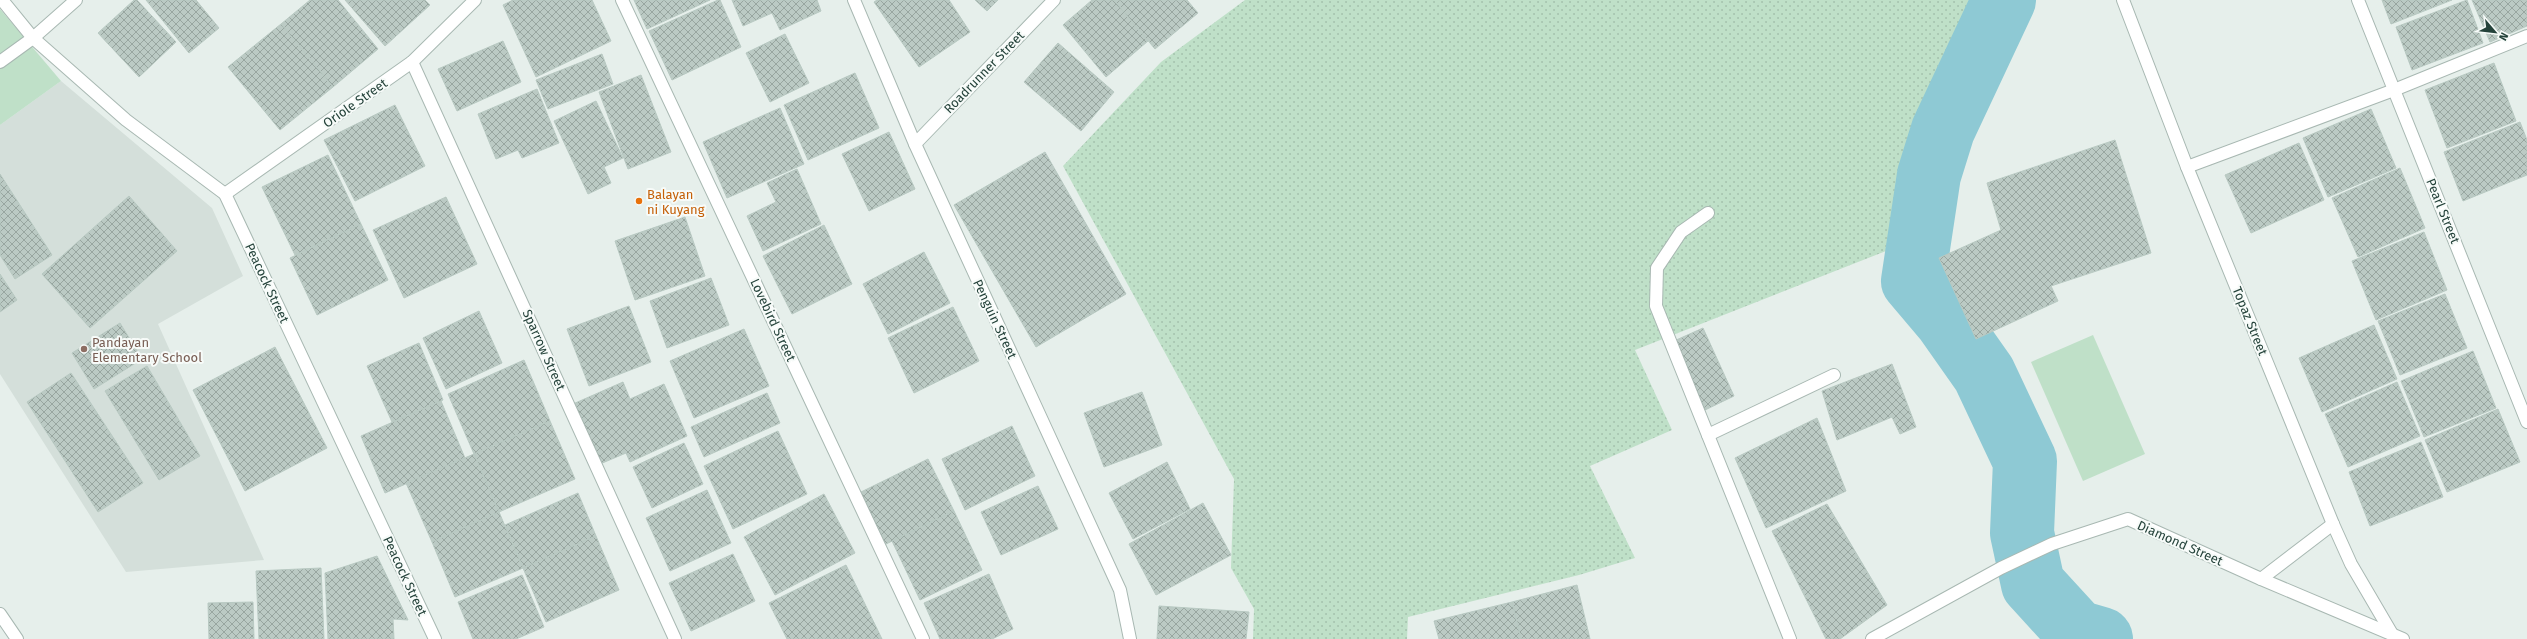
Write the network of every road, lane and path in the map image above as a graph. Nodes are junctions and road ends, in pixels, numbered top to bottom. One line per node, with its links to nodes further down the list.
1 (2, 0): 10 (street, Peacock Street)
2 (76, 0): 10 (street)
3 (475, 0): 12 (street, Oriole Street)
4 (622, 0): 28 (street, Lovebird Street)
5 (854, 0): 14 (street, Penguin Street)
6 (1054, 0): 14 (street, Roadrunner Street)
7 (2123, 0): 15 (street, Topaz Street)
8 (2358, 0): 13 (street, Pearl Street)
9 (2527, 36): 13 (street)
10 (33, 38): 11 (street); 16 (street, Peacock Street)
11 (0, 62)
12 (412, 62): 16 (street, Oriole Street); 27 (street, Sparrow Street)
13 (2394, 90): 15 (street); 19 (street, Pearl Street)
14 (915, 144): 29 (street, Penguin Street)
15 (2187, 167): 21 (street, Topaz Street)
16 (225, 194): 26 (street, Peacock Street)
17 (1708, 213): 20 (street)
18 (1834, 375): 20 (street)
19 (2527, 422)
20 (1708, 435): 30 (street)
21 (2333, 524): 22 (street); 24 (street, Topaz Street)
22 (2261, 579): 24 (street, Diamond Street); 31 (street, Diamond Street)
23 (0, 614): 25 (street)
24 (2392, 634): 32 (street, Diamond Street)
25 (18, 639)
26 (435, 639)
27 (675, 639)
28 (923, 639)
29 (1130, 639)
30 (1790, 639)
31 (1872, 639)
32 (2404, 639)

